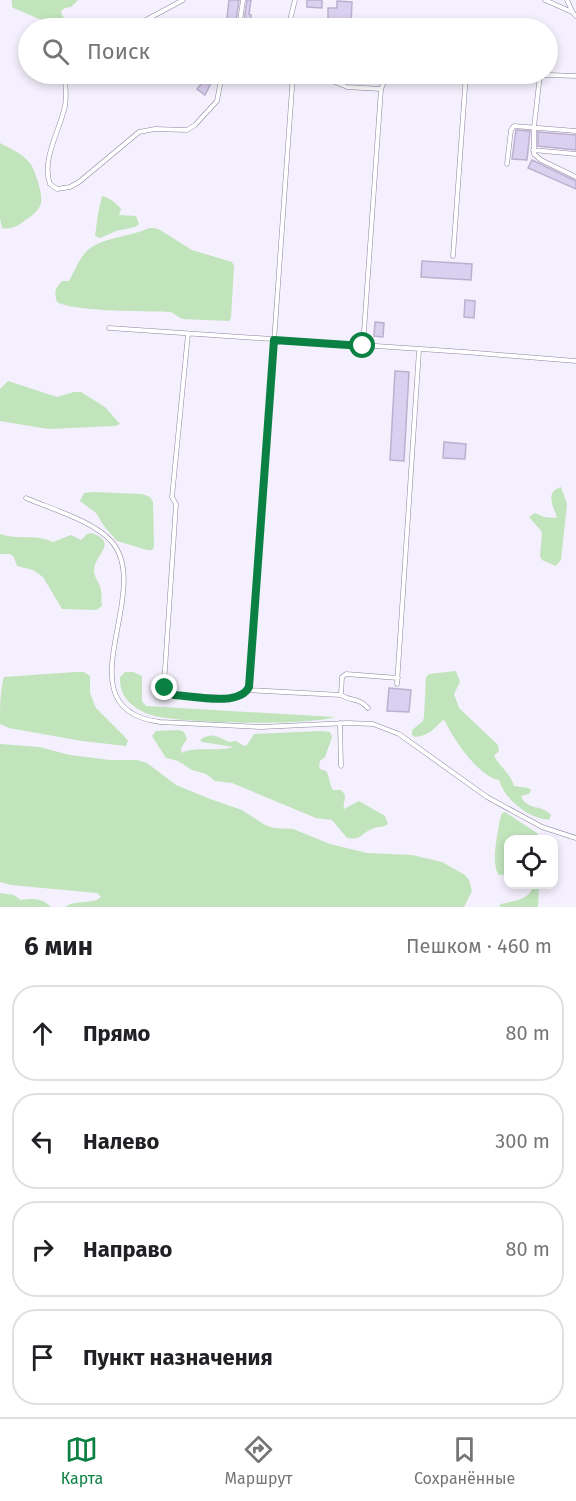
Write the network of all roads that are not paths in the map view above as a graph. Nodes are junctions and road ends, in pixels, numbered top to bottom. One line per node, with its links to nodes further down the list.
1 (183, 0): 8 (lane)
2 (243, 0): 9 (lane)
3 (296, 0): 10 (lane)
4 (545, 0): 6 (lane)
5 (567, 0): 6 (lane)
6 (572, 12): 7 (lane)
7 (576, 16)
8 (150, 18)
9 (240, 18)
10 (291, 18)
11 (558, 76): 12 (lane)
12 (576, 76)
13 (65, 84): 14 (lane)
14 (220, 84)
15 (292, 84): 30 (lane)
16 (340, 84): 20 (lane)
17 (383, 84): 20 (lane)
18 (465, 84): 27 (lane)
19 (539, 84): 21 (lane)
20 (381, 89): 31 (lane)
21 (534, 127): 22 (lane); 23 (lane); 25 (lane)
22 (576, 131)
23 (533, 150): 24 (lane); 26 (lane)
24 (576, 154)
25 (507, 164)
26 (576, 177)
27 (453, 256)
28 (109, 328): 29 (lane)
29 (188, 334): 30 (lane); 35 (lane)
30 (274, 340): 31 (lane); 35 (lane)
31 (363, 346): 32 (lane)
32 (419, 350): 33 (lane); 36 (lane)
33 (576, 361)
34 (26, 498): 38 (lane)
35 (247, 690): 36 (lane)
36 (341, 695): 37 (lane)
37 (368, 708)
38 (340, 723): 39 (lane); 40 (lane)
39 (341, 766)
40 (576, 837)

